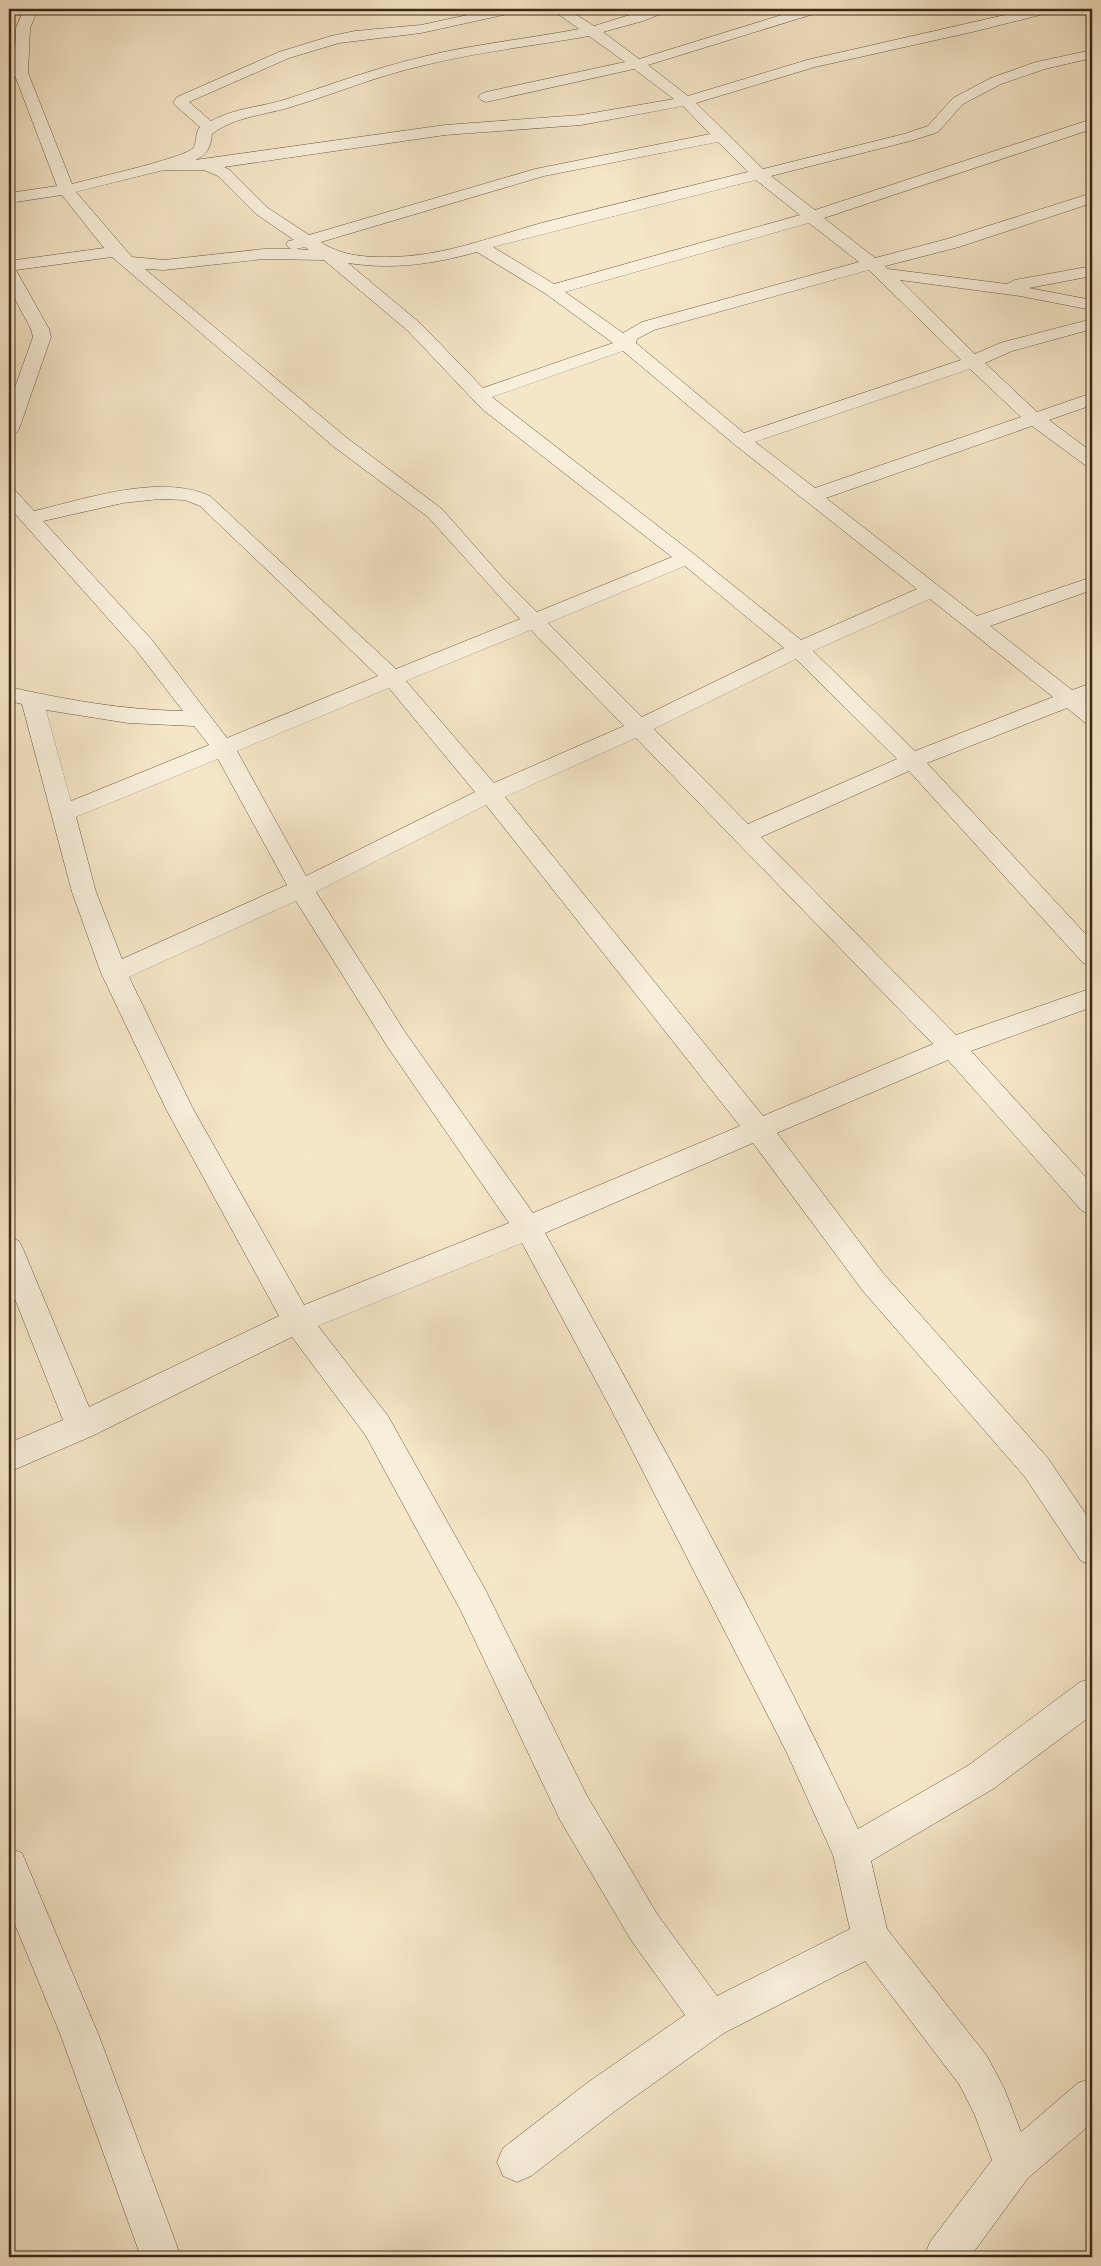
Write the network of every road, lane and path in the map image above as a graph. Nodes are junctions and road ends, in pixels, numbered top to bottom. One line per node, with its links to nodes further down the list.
1 (31, 9): 10 (street)
2 (512, 9): 14 (street)
3 (558, 9): 7 (street)
4 (661, 9): 7 (street)
5 (815, 9): 9 (street)
6 (1047, 9): 12 (street)
7 (592, 31): 9 (street); 14 (street)
8 (1092, 54): 18 (street)
9 (637, 64): 11 (street); 12 (street)
10 (17, 88): 19 (street)
11 (486, 97)
12 (686, 101): 15 (street); 17 (street)
13 (1092, 124): 22 (street)
14 (209, 127): 16 (street)
15 (723, 136): 18 (street); 23 (street)
16 (164, 165): 17 (street); 19 (street)
17 (206, 165): 23 (street)
18 (760, 175): 22 (street); 24 (street)
19 (66, 190): 20 (street); 27 (street)
20 (9, 198)
21 (1092, 198): 29 (street)
22 (811, 217): 29 (street); 33 (street)
23 (306, 241): 25 (street); 26 (street)
24 (480, 246): 26 (street); 33 (street)
25 (264, 254): 26 (street); 27 (street)
26 (328, 255): 38 (street)
27 (122, 256): 28 (street); 50 (street)
28 (9, 266)
29 (877, 268): 32 (street); 36 (street); 37 (street)
30 (1092, 271): 32 (street)
31 (9, 273): 41 (street)
32 (998, 288): 34 (street)
33 (552, 290): 36 (street)
34 (1092, 305)
35 (1092, 324): 37 (street)
36 (626, 344): 38 (street); 42 (street)
37 (973, 362): 40 (street); 42 (street)
38 (480, 395): 47 (street)
39 (1092, 399): 40 (street)
40 (1034, 418): 43 (street); 45 (street)
41 (9, 428)
42 (742, 440): 45 (street)
43 (1092, 461)
44 (9, 495): 46 (street)
45 (812, 496): 49 (street)
46 (29, 518): 53 (street); 58 (street)
47 (687, 558): 50 (street); 52 (street)
48 (1092, 583): 51 (street)
49 (931, 590): 51 (street); 52 (street)
50 (534, 620): 53 (street); 59 (street)
51 (974, 624): 56 (street)
52 (799, 649): 59 (street); 61 (street)
53 (392, 678): 60 (street); 62 (street)
54 (1092, 690): 56 (street)
55 (21, 697): 58 (street); 63 (street)
56 (1070, 699): 57 (street); 61 (street)
57 (1092, 717)
58 (201, 719): 60 (street)
59 (640, 727): 62 (street); 64 (street)
60 (224, 749): 63 (street); 65 (street)
61 (912, 761): 64 (street); 66 (street)
62 (490, 794): 65 (street); 70 (street)
63 (64, 813): 67 (street)
64 (745, 835): 69 (street)
65 (301, 889): 67 (street); 72 (street)
66 (1092, 957)
67 (114, 973): 74 (street)
68 (1092, 997): 69 (street)
69 (952, 1047): 70 (street); 71 (street)
70 (758, 1129): 72 (street); 77 (street)
71 (1092, 1203)
72 (528, 1228): 74 (street); 79 (street)
73 (9, 1249): 75 (street)
74 (297, 1321): 75 (street); 82 (street)
75 (81, 1426): 76 (street)
76 (9, 1458)
77 (1092, 1550)
78 (1092, 1694): 79 (street)
79 (851, 1853): 81 (street)
80 (9, 1866): 86 (street)
81 (871, 1938): 82 (street); 85 (street)
82 (711, 2020): 84 (street)
83 (1092, 2097): 85 (street)
84 (517, 2162)
85 (1014, 2164): 87 (street)
86 (161, 2257)
87 (945, 2257)

